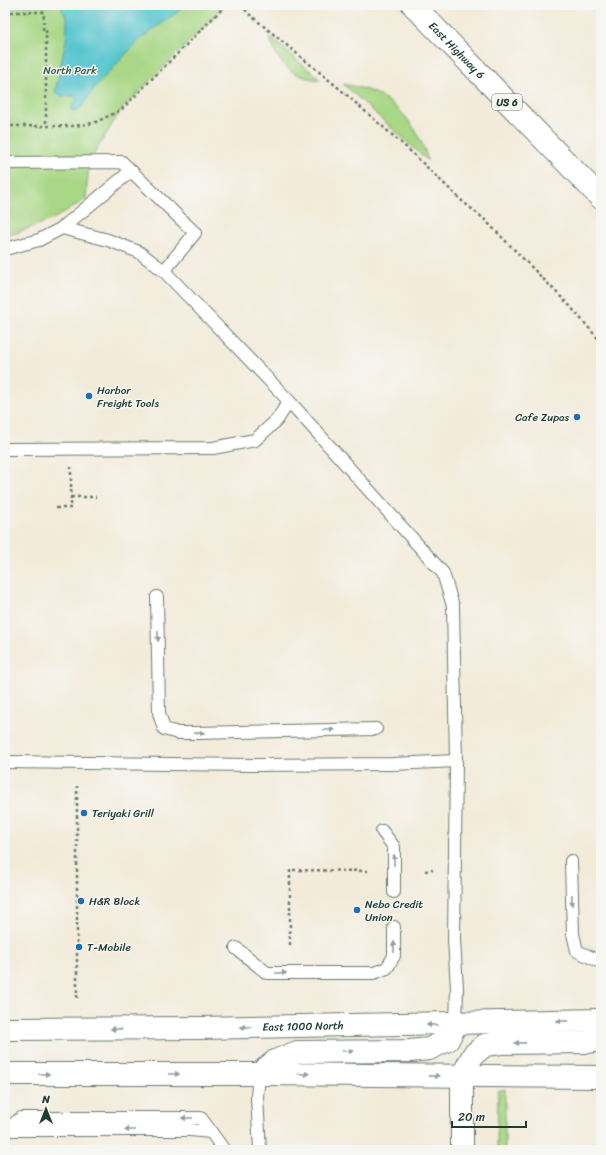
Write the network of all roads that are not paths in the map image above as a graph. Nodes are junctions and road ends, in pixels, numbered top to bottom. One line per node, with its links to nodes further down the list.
1 (413, 5): 4 (main road, East Highway 6 / US 6)
2 (5, 163): 3 (lane)
3 (131, 171): 5 (lane); 7 (lane)
4 (601, 198)
5 (62, 228): 6 (lane); 7 (lane)
6 (5, 249)
7 (164, 271): 8 (lane)
8 (289, 401): 9 (lane); 12 (lane)
9 (5, 449)
10 (157, 597): 11 (lane, one-way to 11)
11 (376, 729)
12 (456, 761): 13 (lane); 21 (lane)
13 (5, 762)
14 (382, 832): 16 (lane, one-way to 14)
15 (571, 861): 19 (lane, one-way to 19)
16 (394, 892)
17 (394, 927): 18 (lane, one-way to 17)
18 (236, 948)
19 (601, 962)
20 (601, 1020): 21 (main road, East 1000 North, one-way to 21)
21 (456, 1024): 22 (main road, East 1000 North, one-way to 22); 25 (main road, one-way to 21)
22 (5, 1030)
23 (601, 1040): 26 (main road, one-way to 26)
24 (5, 1074): 25 (main road, one-way to 25)
25 (259, 1074): 26 (main road, one-way to 26); 30 (lane)
26 (462, 1076): 27 (main road); 31 (main road)
27 (601, 1077)
28 (5, 1132): 29 (lane, one-way to 28)
29 (224, 1150)
30 (260, 1150)
31 (462, 1150)

